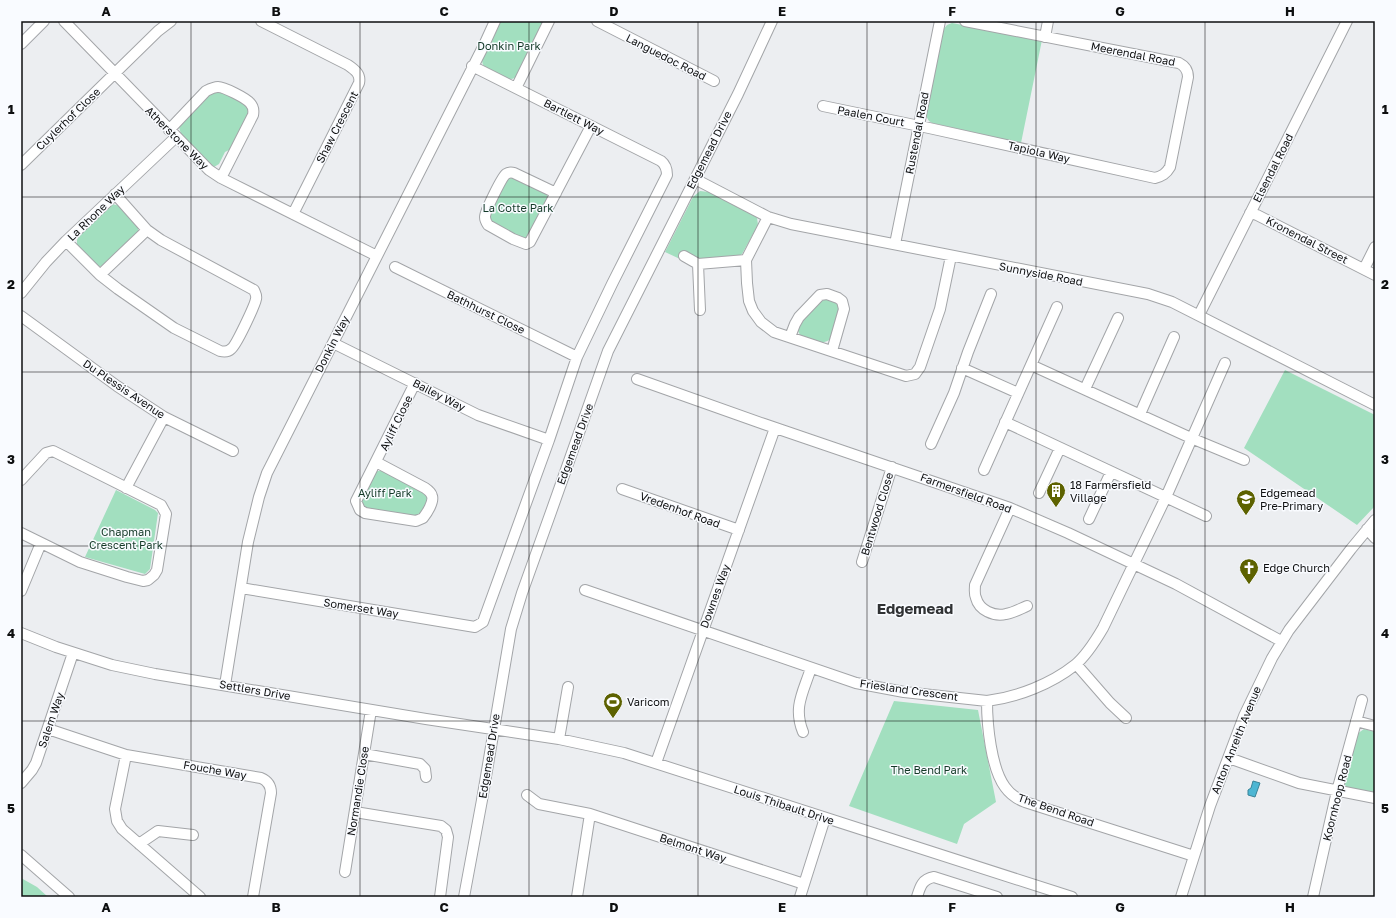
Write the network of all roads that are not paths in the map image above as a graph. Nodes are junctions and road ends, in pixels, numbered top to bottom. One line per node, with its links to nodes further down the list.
1 (44, 21): 14 (street)
2 (64, 21): 16 (street, Atherstone Way)
3 (171, 21): 16 (street)
4 (261, 21): 30 (street, Shaw Crescent)
5 (494, 21): 15 (street, Donkin Way)
6 (549, 21): 18 (street)
7 (597, 21): 17 (street, Languedoc Road)
8 (772, 21): 26 (street, Edgemead Drive)
9 (940, 21): 20 (street, Rustendal Road)
10 (965, 21): 13 (street, Meerendal Road)
11 (1048, 21): 13 (street)
12 (1347, 21): 29 (street, Elsendal Road)
13 (1045, 37): 24 (street, Meerendal Road)
14 (21, 44)
15 (472, 66): 18 (street, Bartlett Way); 36 (street, Donkin Way)
16 (115, 74): 22 (street, Atherstone Way); 23 (street, Cuylerhof Close)
17 (714, 81)
18 (516, 88): 21 (street, Bartlett Way)
19 (824, 106): 20 (street, Paalen Court)
20 (918, 125): 24 (street, Tapiola Way); 34 (street, Rustendal Road)
21 (591, 126): 27 (street); 56 (street, Bartlett Way)
22 (172, 133): 25 (street, Atherstone Way); 25 (street, La Rhone Way); 28 (street, La Rhone Way)
23 (21, 165)
24 (1160, 177)
25 (221, 178): 30 (street, Atherstone Way)
26 (695, 179): 31 (street, Sunnyside Road); 114 (street, Edgemead Drive)
27 (556, 193): 27 (street)
28 (115, 194): 32 (street); 33 (street, La Rhone Way)
29 (1250, 213): 42 (street, Kronendal Street); 49 (street, Elsendal Road)
30 (293, 214): 36 (street, Atherstone Way)
31 (768, 217): 34 (street, Sunnyside Road); 39 (street)
32 (147, 230): 43 (street); 43 (street)
33 (66, 241): 43 (street); 45 (street, La Rhone Way)
34 (895, 244): 38 (street, Sunnyside Road)
35 (1375, 247): 42 (street)
36 (378, 256): 54 (street, Donkin Way)
37 (684, 256): 40 (street)
38 (951, 256): 49 (street, Sunnyside Road); 55 (street)
39 (746, 260): 40 (street); 52 (street)
40 (698, 264): 48 (street)
41 (394, 267): 56 (street, Bathhurst Close)
42 (1364, 269): 44 (street, Kronendal Street)
43 (100, 275)
44 (1375, 275)
45 (21, 293)
46 (991, 294): 59 (street)
47 (1057, 307): 58 (street)
48 (700, 310)
49 (1199, 315): 64 (street, Sunnyside Road)
50 (21, 316): 66 (street, Du Plessis Avenue)
51 (1118, 318): 62 (street)
52 (790, 337): 55 (street); 55 (street)
53 (1174, 337): 65 (street)
54 (333, 343): 61 (street, Bailey Way); 95 (street, Donkin Way)
55 (832, 351)
56 (577, 358): 70 (street)
57 (1226, 363): 69 (street, Friesland Crescent)
58 (1031, 365): 62 (street); 63 (street)
59 (962, 368): 63 (street); 71 (street)
60 (636, 379): 68 (street, Farmersfield Road)
61 (415, 383): 70 (street, Bailey Way); 75 (street, Ayliff Close)
62 (1085, 389): 65 (street)
63 (1018, 393): 67 (street)
64 (1375, 405)
65 (1140, 414): 69 (street)
66 (164, 417): 73 (street, Du Plessis Avenue); 80 (street)
67 (1006, 422): 72 (street); 77 (street)
68 (775, 428): 76 (street, Farmersfield Road); 89 (street, Downes Way)
69 (1191, 438): 74 (street); 83 (street, Friesland Crescent)
70 (549, 440): 95 (street, Somerset Way)
71 (931, 444)
72 (1060, 448): 78 (street); 82 (street)
73 (233, 451)
74 (1244, 460)
75 (376, 462): 75 (street, Ayliff Close)
76 (892, 467): 84 (street, Farmersfield Road); 93 (street, Bentwood Close)
77 (984, 470)
78 (1112, 472): 83 (street); 86 (street)
79 (21, 480): 80 (street)
80 (126, 488): 92 (street)
81 (622, 489): 89 (street, Vredenhof Road)
82 (1039, 493)
83 (1166, 497): 85 (street); 94 (street, Friesland Crescent)
84 (1010, 508): 94 (street, Farmersfield Road); 98 (street)
85 (1206, 516)
86 (1090, 519)
87 (1375, 520): 88 (street, Anton Anreith Avenue)
88 (1366, 529): 91 (street); 101 (street, Anton Anreith Avenue)
89 (739, 530): 99 (street, Downes Way)
90 (21, 533): 92 (street)
91 (1375, 538)
92 (41, 543): 97 (street)
93 (862, 562)
94 (1132, 564): 101 (street, Farmersfield Road); 103 (street, Friesland Crescent)
95 (241, 588): 105 (street, Donkin Way)
96 (585, 590): 99 (street, Friesland Crescent)
97 (21, 591)
98 (1027, 606)
99 (703, 631): 104 (street, Friesland Crescent); 120 (street, Downes Way)
100 (21, 633): 102 (street, Settlers Drive)
101 (1281, 641): 119 (street, Anton Anreith Avenue)
102 (73, 653): 105 (street, Settlers Drive); 113 (street, Salem Way)
103 (1076, 664): 108 (street, Friesland Crescent); 110 (street)
104 (811, 668): 108 (street, Friesland Crescent); 115 (street)
105 (224, 685): 109 (street, Settlers Drive)
106 (568, 687): 116 (street)
107 (1362, 700): 111 (street, Koornhoop Road)
108 (987, 701): 132 (street, The Bend Road)
109 (371, 710): 114 (street, Settlers Drive); 117 (street, Normandie Close)
110 (1126, 718)
111 (1356, 721): 112 (street); 123 (street, Koornhoop Road)
112 (1375, 726)
113 (48, 729): 118 (street, Fouche Way); 122 (street, Salem Way)
114 (493, 730): 116 (street, Louis Thibault Drive); 139 (street, Edgemead Drive)
115 (803, 732)
116 (559, 739): 120 (street, Louis Thibault Drive)
117 (364, 754): 121 (street); 126 (street, Normandie Close)
118 (126, 755): 130 (street); 137 (street, Fouche Way)
119 (1229, 758): 123 (street); 132 (street, Anton Anreith Avenue)
120 (656, 763): 128 (street, Louis Thibault Drive)
121 (426, 777)
122 (21, 783)
123 (1337, 791): 125 (street); 146 (street, Koornhoop Road)
124 (527, 795): 127 (street, Belmont Way)
125 (1375, 798)
126 (355, 812): 133 (street, Normandie Close); 138 (street)
127 (586, 813): 134 (street, Belmont Way); 140 (street)
128 (825, 818): 134 (street); 144 (street, Louis Thibault Drive)
129 (193, 835): 130 (street)
130 (139, 844): 136 (street)
131 (21, 855): 135 (street)
132 (1194, 856): 145 (street, Anton Anreith Avenue)
133 (345, 872)
134 (804, 884): 141 (street)
135 (68, 897)
136 (200, 897)
137 (253, 897)
138 (440, 897)
139 (464, 897)
140 (577, 897)
141 (800, 897)
142 (917, 897): 143 (street)
143 (997, 897)
144 (1072, 897)
145 (1181, 897)
146 (1313, 897)

